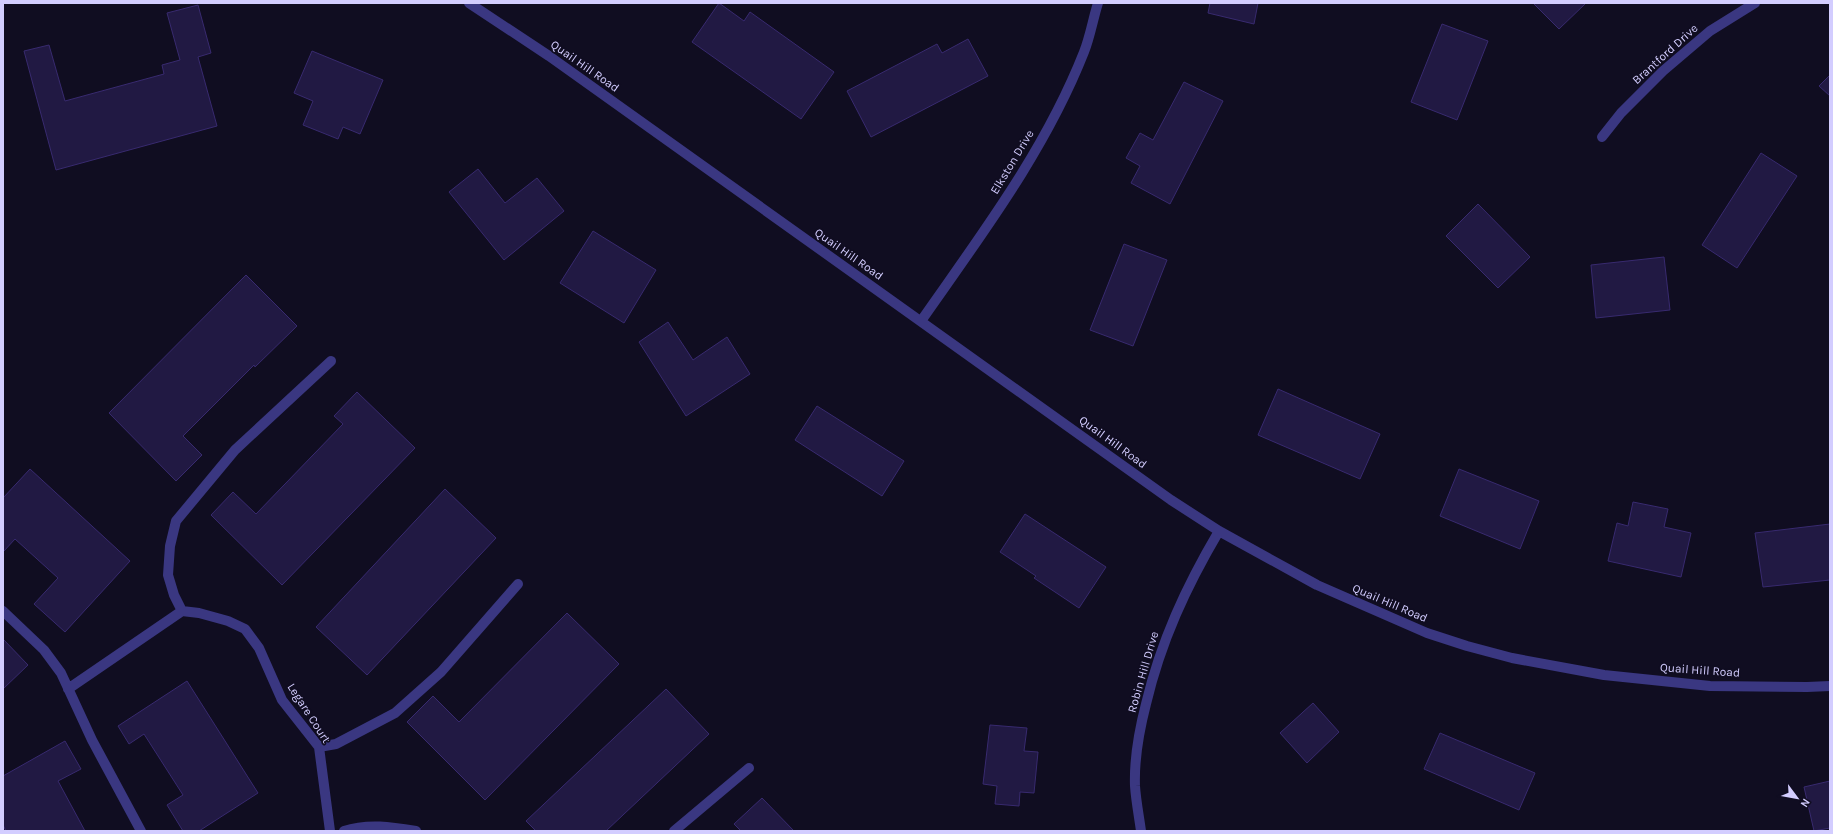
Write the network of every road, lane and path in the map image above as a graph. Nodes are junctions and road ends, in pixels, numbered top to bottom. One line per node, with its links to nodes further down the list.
1 (469, 3): 5 (street, Quail Hill Road)
2 (1098, 3): 5 (street, Elkston Drive)
3 (1755, 3): 4 (street, Brantford Drive)
4 (1602, 137)
5 (921, 321): 7 (street, Quail Hill Road)
6 (331, 361): 10 (street)
7 (1220, 531): 11 (street, Quail Hill Road); 20 (street, Robin Hill Drive)
8 (518, 584): 13 (street)
9 (3, 611): 12 (street)
10 (182, 611): 12 (street); 13 (street, Legare Court)
11 (1830, 686)
12 (68, 689): 15 (street)
13 (319, 747): 16 (street, Legare Court)
14 (749, 768): 19 (street)
15 (141, 831)
16 (330, 831)
17 (344, 831): 18 (street)
18 (416, 831)
19 (674, 831)
20 (1141, 831)

